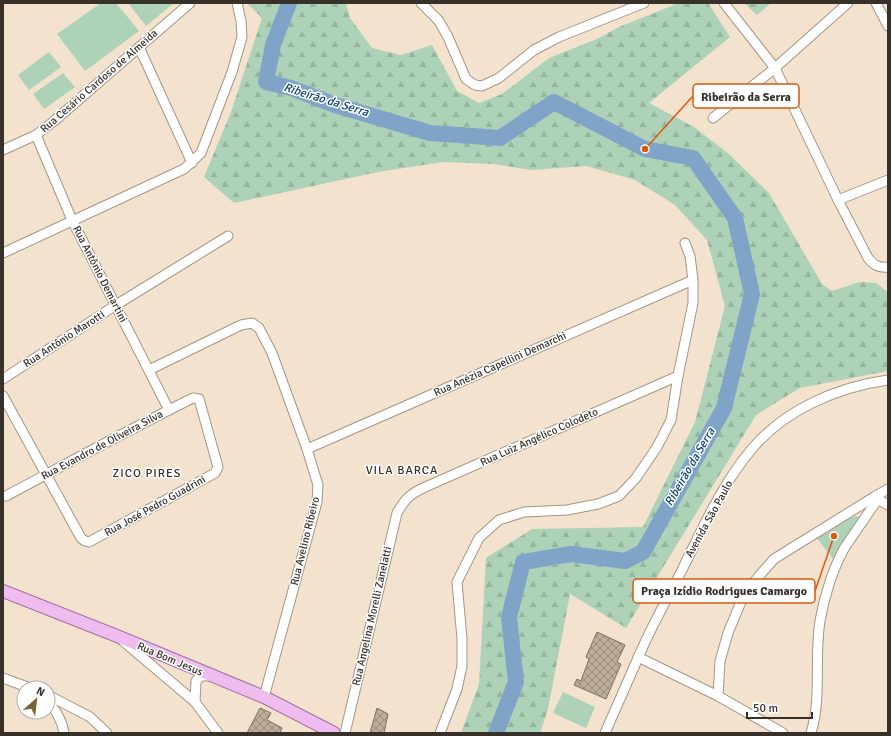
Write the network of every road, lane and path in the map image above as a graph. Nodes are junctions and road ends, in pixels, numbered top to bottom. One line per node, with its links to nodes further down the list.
1 (190, 3): 9 (street, Rua Cesário Cardoso de Almeida)
2 (237, 3): 14 (street)
3 (421, 3): 4 (street)
4 (644, 3)
5 (724, 3): 10 (street)
6 (848, 3): 10 (street)
7 (876, 3): 8 (street)
8 (888, 26)
9 (139, 47): 12 (street, Rua Cesário Cardoso de Almeida); 14 (street)
10 (775, 68): 11 (street); 16 (street)
11 (713, 118)
12 (36, 135): 13 (street, Rua Cesário Cardoso de Almeida); 17 (street, Rua Antônio Demartini)
13 (3, 150)
14 (192, 163): 17 (street)
15 (888, 180): 16 (street)
16 (838, 200): 21 (street)
17 (72, 220): 20 (street); 23 (street, Rua Antônio Demartini)
18 (228, 236): 23 (street, Rua Antônio Marotti)
19 (686, 243): 22 (street)
20 (3, 253)
21 (885, 267)
22 (693, 280): 25 (street); 30 (street, Rua Anézia Capellini Demarchi)
23 (116, 304): 24 (street, Rua Antônio Demartini); 26 (street, Rua Antônio Marotti)
24 (149, 370): 29 (street, Rua Antônio Demartini); 30 (street, Rua Avelino Ribeiro)
25 (678, 376): 36 (street, Rua Luiz Angélico Colodeto); 55 (street)
26 (3, 379)
27 (888, 380): 40 (street, Avenida São Paulo)
28 (3, 396): 32 (street)
29 (169, 410): 31 (street, Rua Evandro de Oliveira Silva); 32 (street, Rua Evandro de Oliveira Silva)
30 (307, 449): 45 (street, Rua Avelino Ribeiro)
31 (218, 467): 32 (street, Rua José Pedro Guadrini)
32 (46, 474): 34 (street, Rua Evandro de Oliveira Silva)
33 (888, 490): 35 (street)
34 (6, 496)
35 (876, 498): 37 (street); 44 (street); 58 (street)
36 (404, 502): 54 (street, Rua Angelina Morelli Zanelatti)
37 (888, 505)
38 (3, 591): 39 (main road, Rua Bom Jesus)
39 (116, 636): 41 (main road, Rua Bom Jesus); 47 (street)
40 (638, 657): 44 (street); 56 (street, Avenida São Paulo)
41 (210, 676): 45 (main road, Rua Bom Jesus); 47 (street)
42 (3, 678): 43 (street)
43 (16, 683)
44 (718, 696): 57 (street)
45 (264, 697): 49 (main road, Rua Bom Jesus)
46 (56, 699): 51 (street)
47 (195, 702): 52 (street)
48 (56, 710): 50 (street)
49 (320, 729): 53 (main road, Rua Bom Jesus)
50 (64, 733)
51 (107, 733)
52 (218, 733)
53 (334, 733)
54 (345, 733)
55 (440, 733)
56 (606, 733)
57 (783, 733)
58 (811, 733)

